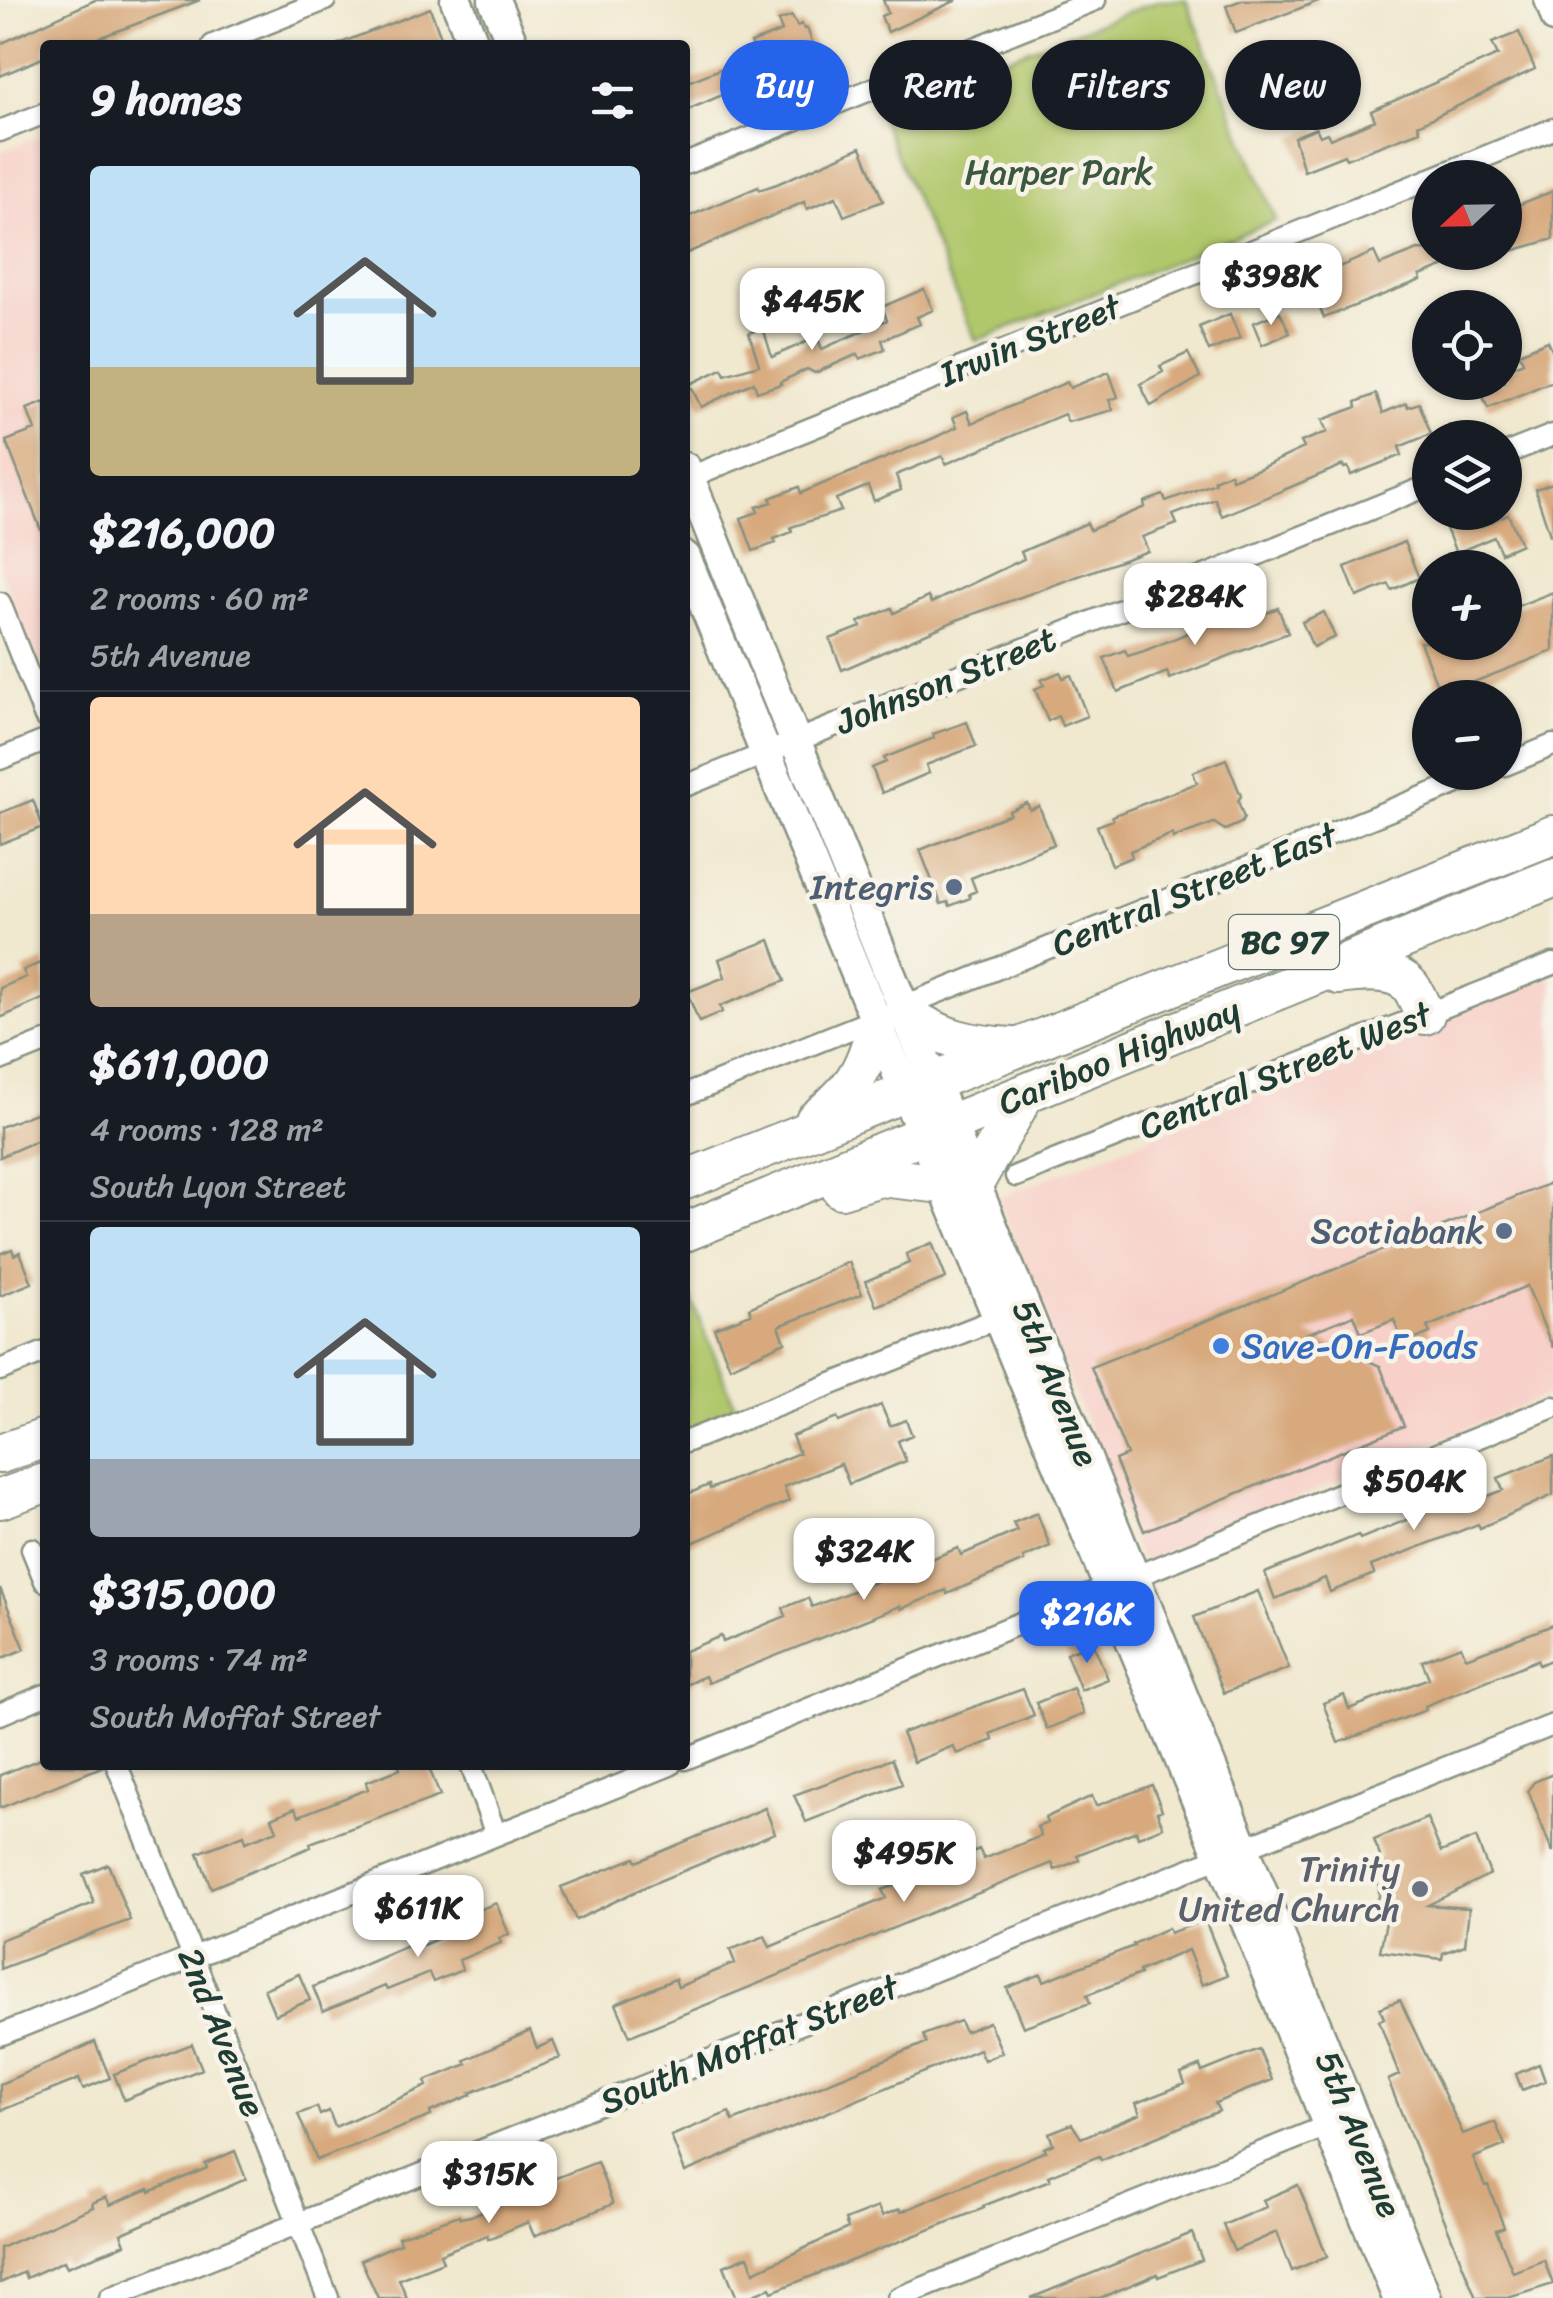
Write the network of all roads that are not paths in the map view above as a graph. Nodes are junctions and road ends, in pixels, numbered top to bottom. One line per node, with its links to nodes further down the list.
1 (325, 0): 7 (street)
2 (456, 0): 8 (main road)
3 (494, 0): 9 (main road)
4 (1095, 0): 14 (street)
5 (1545, 0): 6 (street)
6 (1553, 22)
7 (225, 40)
8 (472, 40)
9 (511, 40)
10 (40, 115): 12 (street)
11 (1553, 129): 13 (street, Irwin Street)
12 (0, 131)
13 (1476, 160)
14 (690, 162)
15 (1412, 186): 18 (street, Irwin Street)
16 (1553, 435): 17 (street)
17 (1522, 447)
18 (690, 472)
19 (690, 484): 24 (main road, 5th Avenue)
20 (1412, 491): 24 (street, Johnson Street)
21 (690, 570): 27 (main road, 5th Avenue)
22 (0, 604): 23 (street)
23 (40, 704)
24 (796, 741): 27 (street, Johnson Street); 38 (main road, 5th Avenue)
25 (40, 743): 29 (street)
26 (1553, 746): 28 (street)
27 (766, 753): 30 (street, Johnson Street); 38 (main road, 5th Avenue)
28 (1522, 758)
29 (0, 759)
30 (690, 784)
31 (1441, 790): 38 (street, Central Street East)
32 (1551, 834): 34 (highway, Cariboo Highway / BC 97)
33 (1553, 878): 36 (highway, Cariboo Highway / BC 97)
34 (1371, 907): 40 (highway, Cariboo Highway / BC 97); 44 (highway)
35 (1553, 964): 37 (street, Central Street West)
36 (1307, 979): 37 (highway); 43 (highway, Cariboo Highway / BC 97)
37 (1425, 1015): 46 (street, Central Street West)
38 (891, 1016): 40 (highway); 42 (street, Central Street East); 44 (main road, 5th Avenue); 45 (highway)
39 (40, 1044): 41 (street)
40 (1020, 1047): 44 (highway, Cariboo Highway / BC 97)
41 (0, 1060)
42 (690, 1094)
43 (1025, 1094): 44 (highway, Cariboo Highway / BC 97); 48 (highway)
44 (932, 1108): 45 (highway, Cariboo Highway / BC 97); 48 (main road, 5th Avenue); 49 (highway, Cariboo Highway / BC 97)
45 (793, 1137): 47 (highway, Cariboo Highway / BC 97)
46 (1016, 1176)
47 (690, 1178)
48 (959, 1183): 50 (highway); 51 (main road, 5th Avenue)
49 (690, 1229)
50 (690, 1248)
51 (1012, 1313): 56 (street); 62 (main road, 5th Avenue)
52 (40, 1354): 53 (street)
53 (0, 1370)
54 (1553, 1406): 62 (street)
55 (40, 1440): 57 (highway)
56 (690, 1440)
57 (0, 1454)
58 (40, 1486): 59 (highway)
59 (0, 1500)
60 (32, 1549): 61 (street)
61 (40, 1569)
62 (1122, 1582): 66 (street); 71 (main road, 5th Avenue)
63 (40, 1698): 64 (street)
64 (0, 1714)
65 (1553, 1725): 71 (street, South Moffat Street)
66 (690, 1757)
67 (119, 1770): 72 (street, 2nd Avenue)
68 (473, 1770): 70 (street)
69 (658, 1770): 70 (street)
70 (496, 1835): 72 (street)
71 (1232, 1853): 74 (main road, 5th Avenue); 75 (street, South Moffat Street)
72 (192, 1958): 73 (street); 75 (street, 2nd Avenue)
73 (0, 2036)
74 (1340, 2120): 78 (street); 79 (main road, 5th Avenue); 80 (main road, 5th Avenue)
75 (298, 2223): 76 (street, South Moffat Street); 77 (street, 2nd Avenue)
76 (110, 2298)
77 (328, 2298)
78 (898, 2298)
79 (1398, 2298)
80 (1426, 2298)

